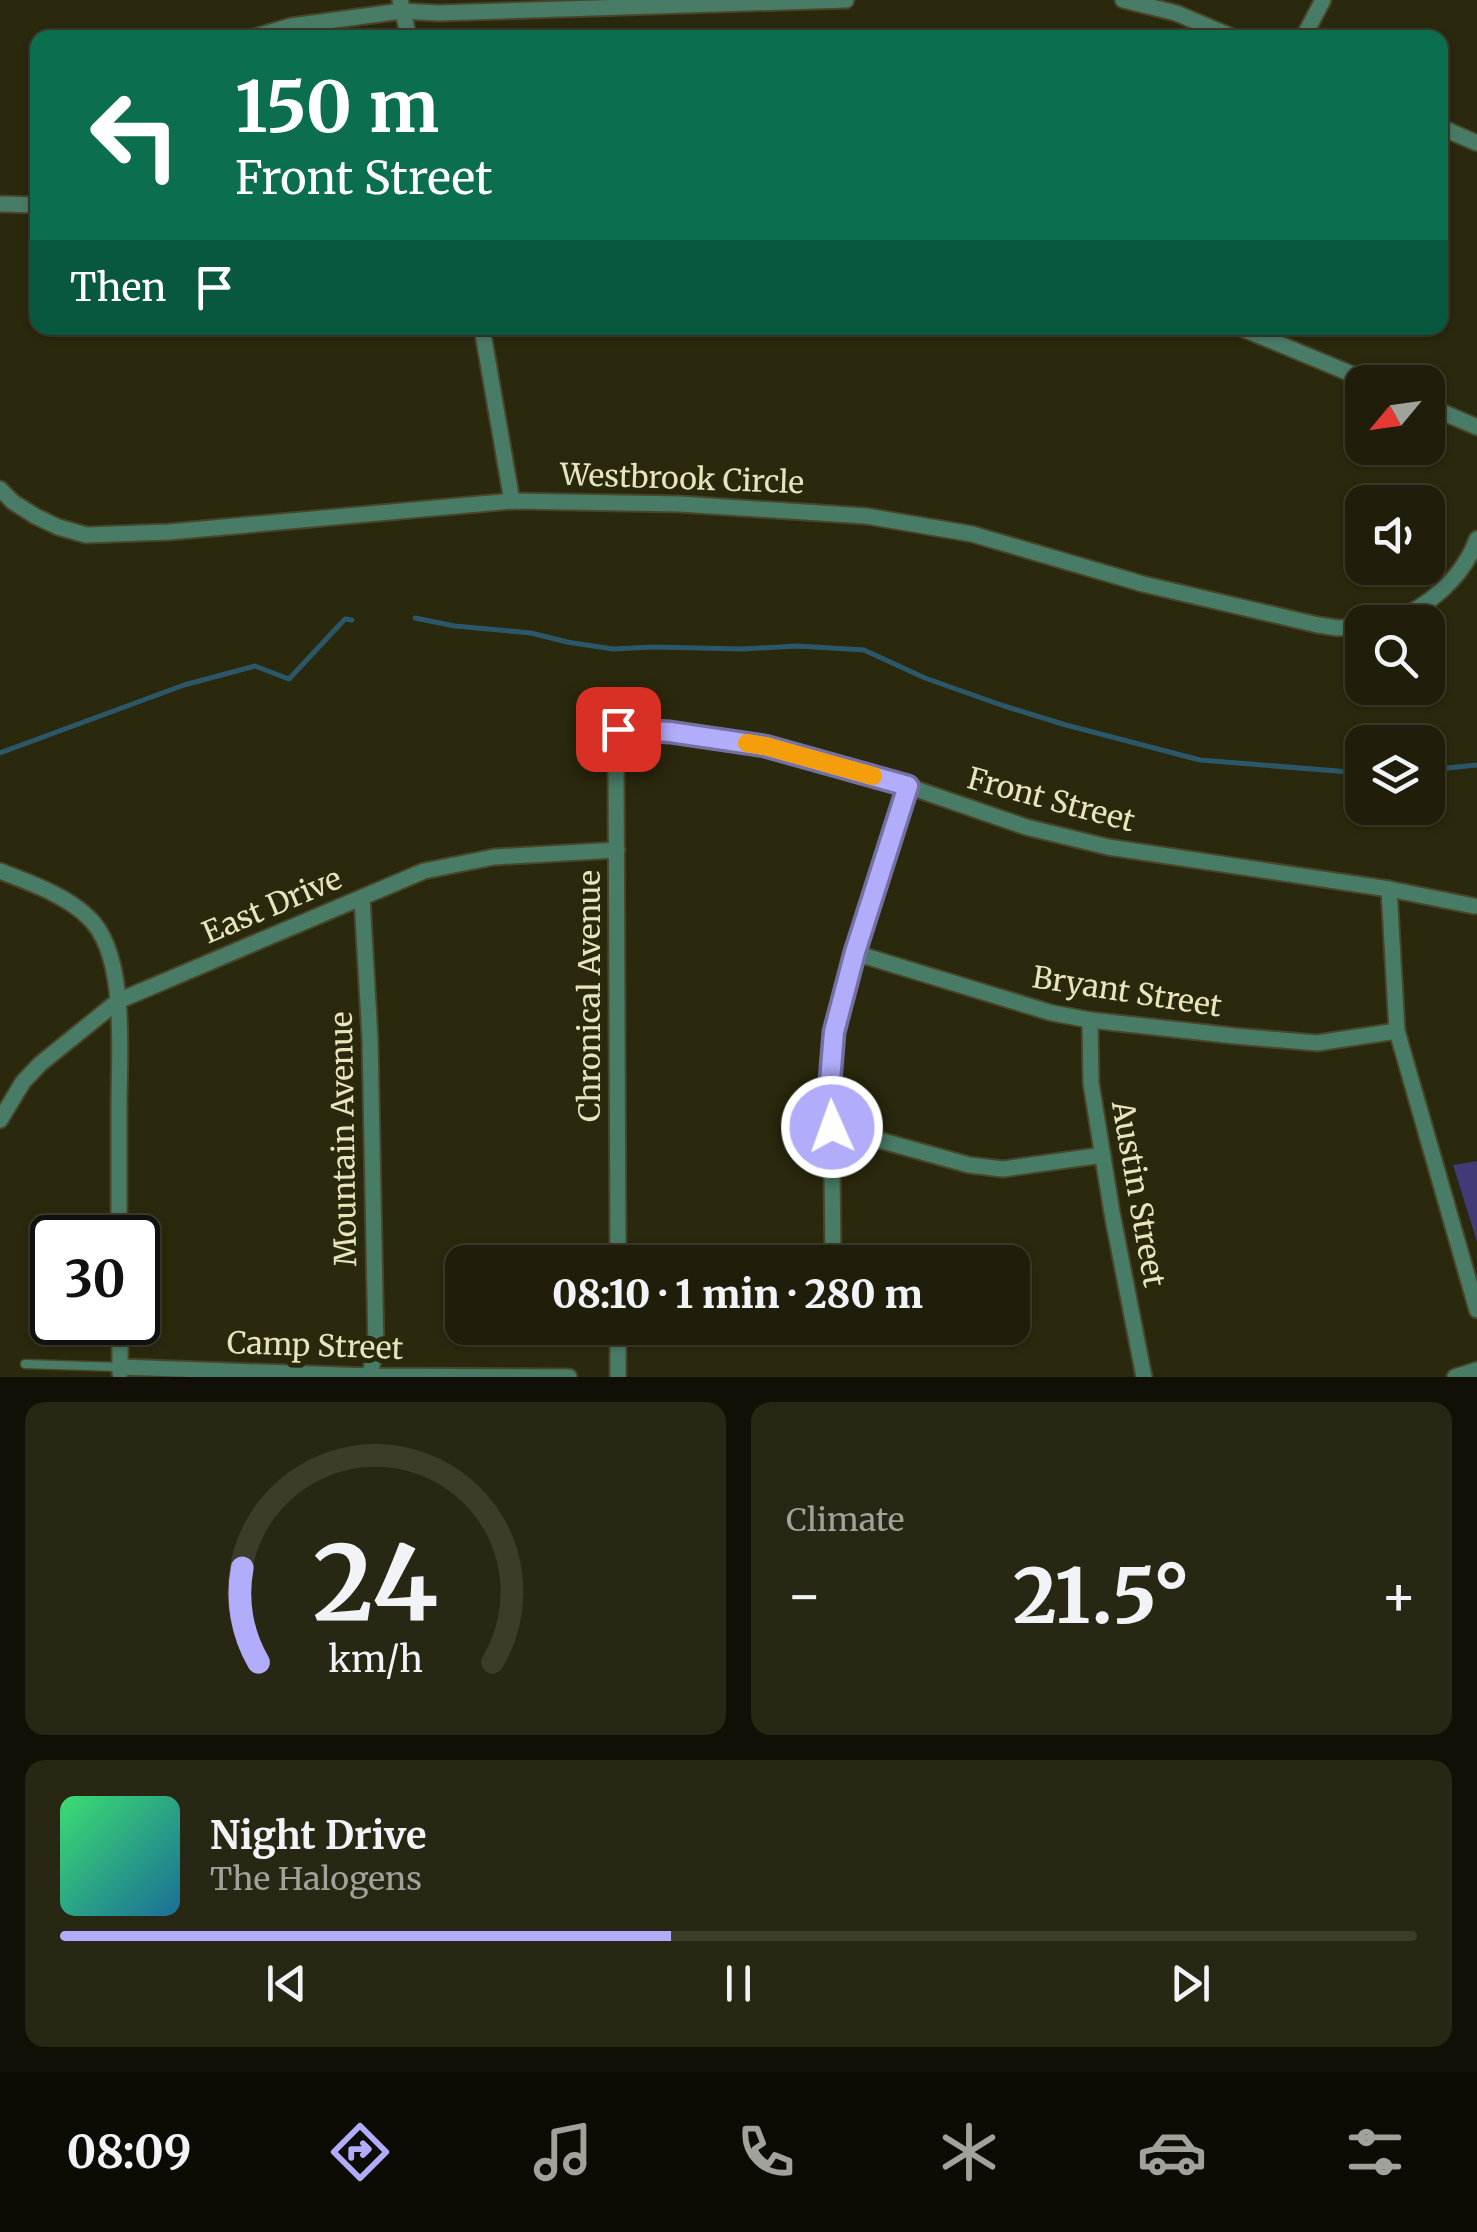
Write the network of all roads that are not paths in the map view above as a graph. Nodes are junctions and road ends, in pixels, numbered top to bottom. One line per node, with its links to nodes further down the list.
1 (846, 0): 4 (street)
2 (1123, 0): 6 (street)
3 (1323, 0): 7 (street)
4 (401, 6): 5 (street)
5 (277, 30)
6 (1217, 30)
7 (1307, 30)
8 (1448, 130): 9 (street)
9 (1477, 143)
10 (0, 204): 11 (street)
11 (30, 205)
12 (483, 335): 18 (street)
13 (1258, 335): 14 (street)
14 (1345, 371)
15 (1445, 413): 16 (street)
16 (1477, 427)
17 (0, 489): 18 (street, Westbrook Circle)
18 (512, 501): 21 (street, Westbrook Circle)
19 (1477, 539): 20 (street)
20 (1421, 605)
21 (1345, 627)
22 (618, 729): 23 (street, Front Street); 24 (street, Chronical Avenue)
23 (908, 786): 26 (street, Front Street); 29 (street)
24 (617, 850): 27 (street, East Drive); 37 (street, Chronical Avenue)
25 (0, 871): 30 (street)
26 (1389, 889): 28 (street, Front Street); 32 (street)
27 (362, 898): 30 (street, East Drive); 45 (street, Mountain Avenue)
28 (1474, 906)
29 (855, 952): 31 (street, Bryant Street); 34 (street)
30 (118, 1001): 33 (street, East Drive); 36 (street)
31 (1090, 1020): 32 (street, Bryant Street); 35 (street, Austin Street)
32 (1397, 1031): 39 (street)
33 (0, 1120)
34 (832, 1127): 35 (street); 38 (street)
35 (1103, 1155): 48 (street, Austin Street)
36 (119, 1215)
37 (618, 1245)
38 (833, 1245)
39 (1477, 1310)
40 (120, 1345): 44 (street)
41 (618, 1345): 47 (street)
42 (25, 1364): 44 (lane)
43 (1477, 1370): 49 (street)
44 (120, 1372): 45 (street, Camp Street)
45 (369, 1376): 46 (street, Camp Street)
46 (569, 1377)
47 (618, 1377)
48 (1144, 1377)
49 (1455, 1377)

